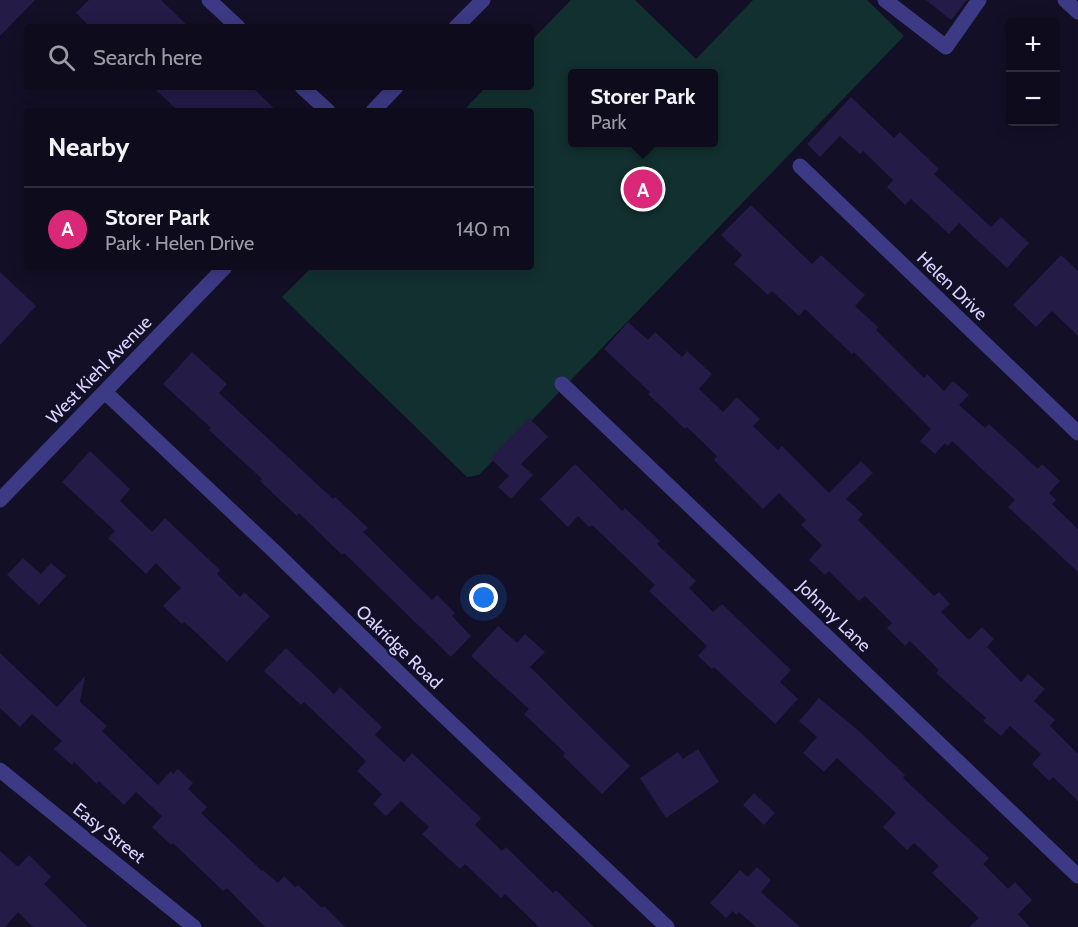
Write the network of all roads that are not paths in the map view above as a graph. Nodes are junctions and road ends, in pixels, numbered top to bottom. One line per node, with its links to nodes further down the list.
1 (209, 0): 7 (street)
2 (483, 0): 8 (street)
3 (885, 0): 4 (street)
4 (979, 0)
5 (1065, 0): 6 (street)
6 (1078, 12)
7 (235, 24)
8 (459, 24)
9 (305, 90): 11 (street)
10 (393, 90): 12 (street)
11 (325, 108)
12 (376, 108)
13 (800, 166): 17 (street, Helen Drive)
14 (222, 270): 16 (street, West Kiehl Avenue)
15 (562, 384): 20 (street, Johnny Lane)
16 (106, 393): 18 (street, West Kiehl Avenue); 22 (street, Oakridge Road)
17 (1078, 433)
18 (0, 500)
19 (0, 770): 21 (street, Easy Street)
20 (1078, 876)
21 (194, 927)
22 (667, 927)

